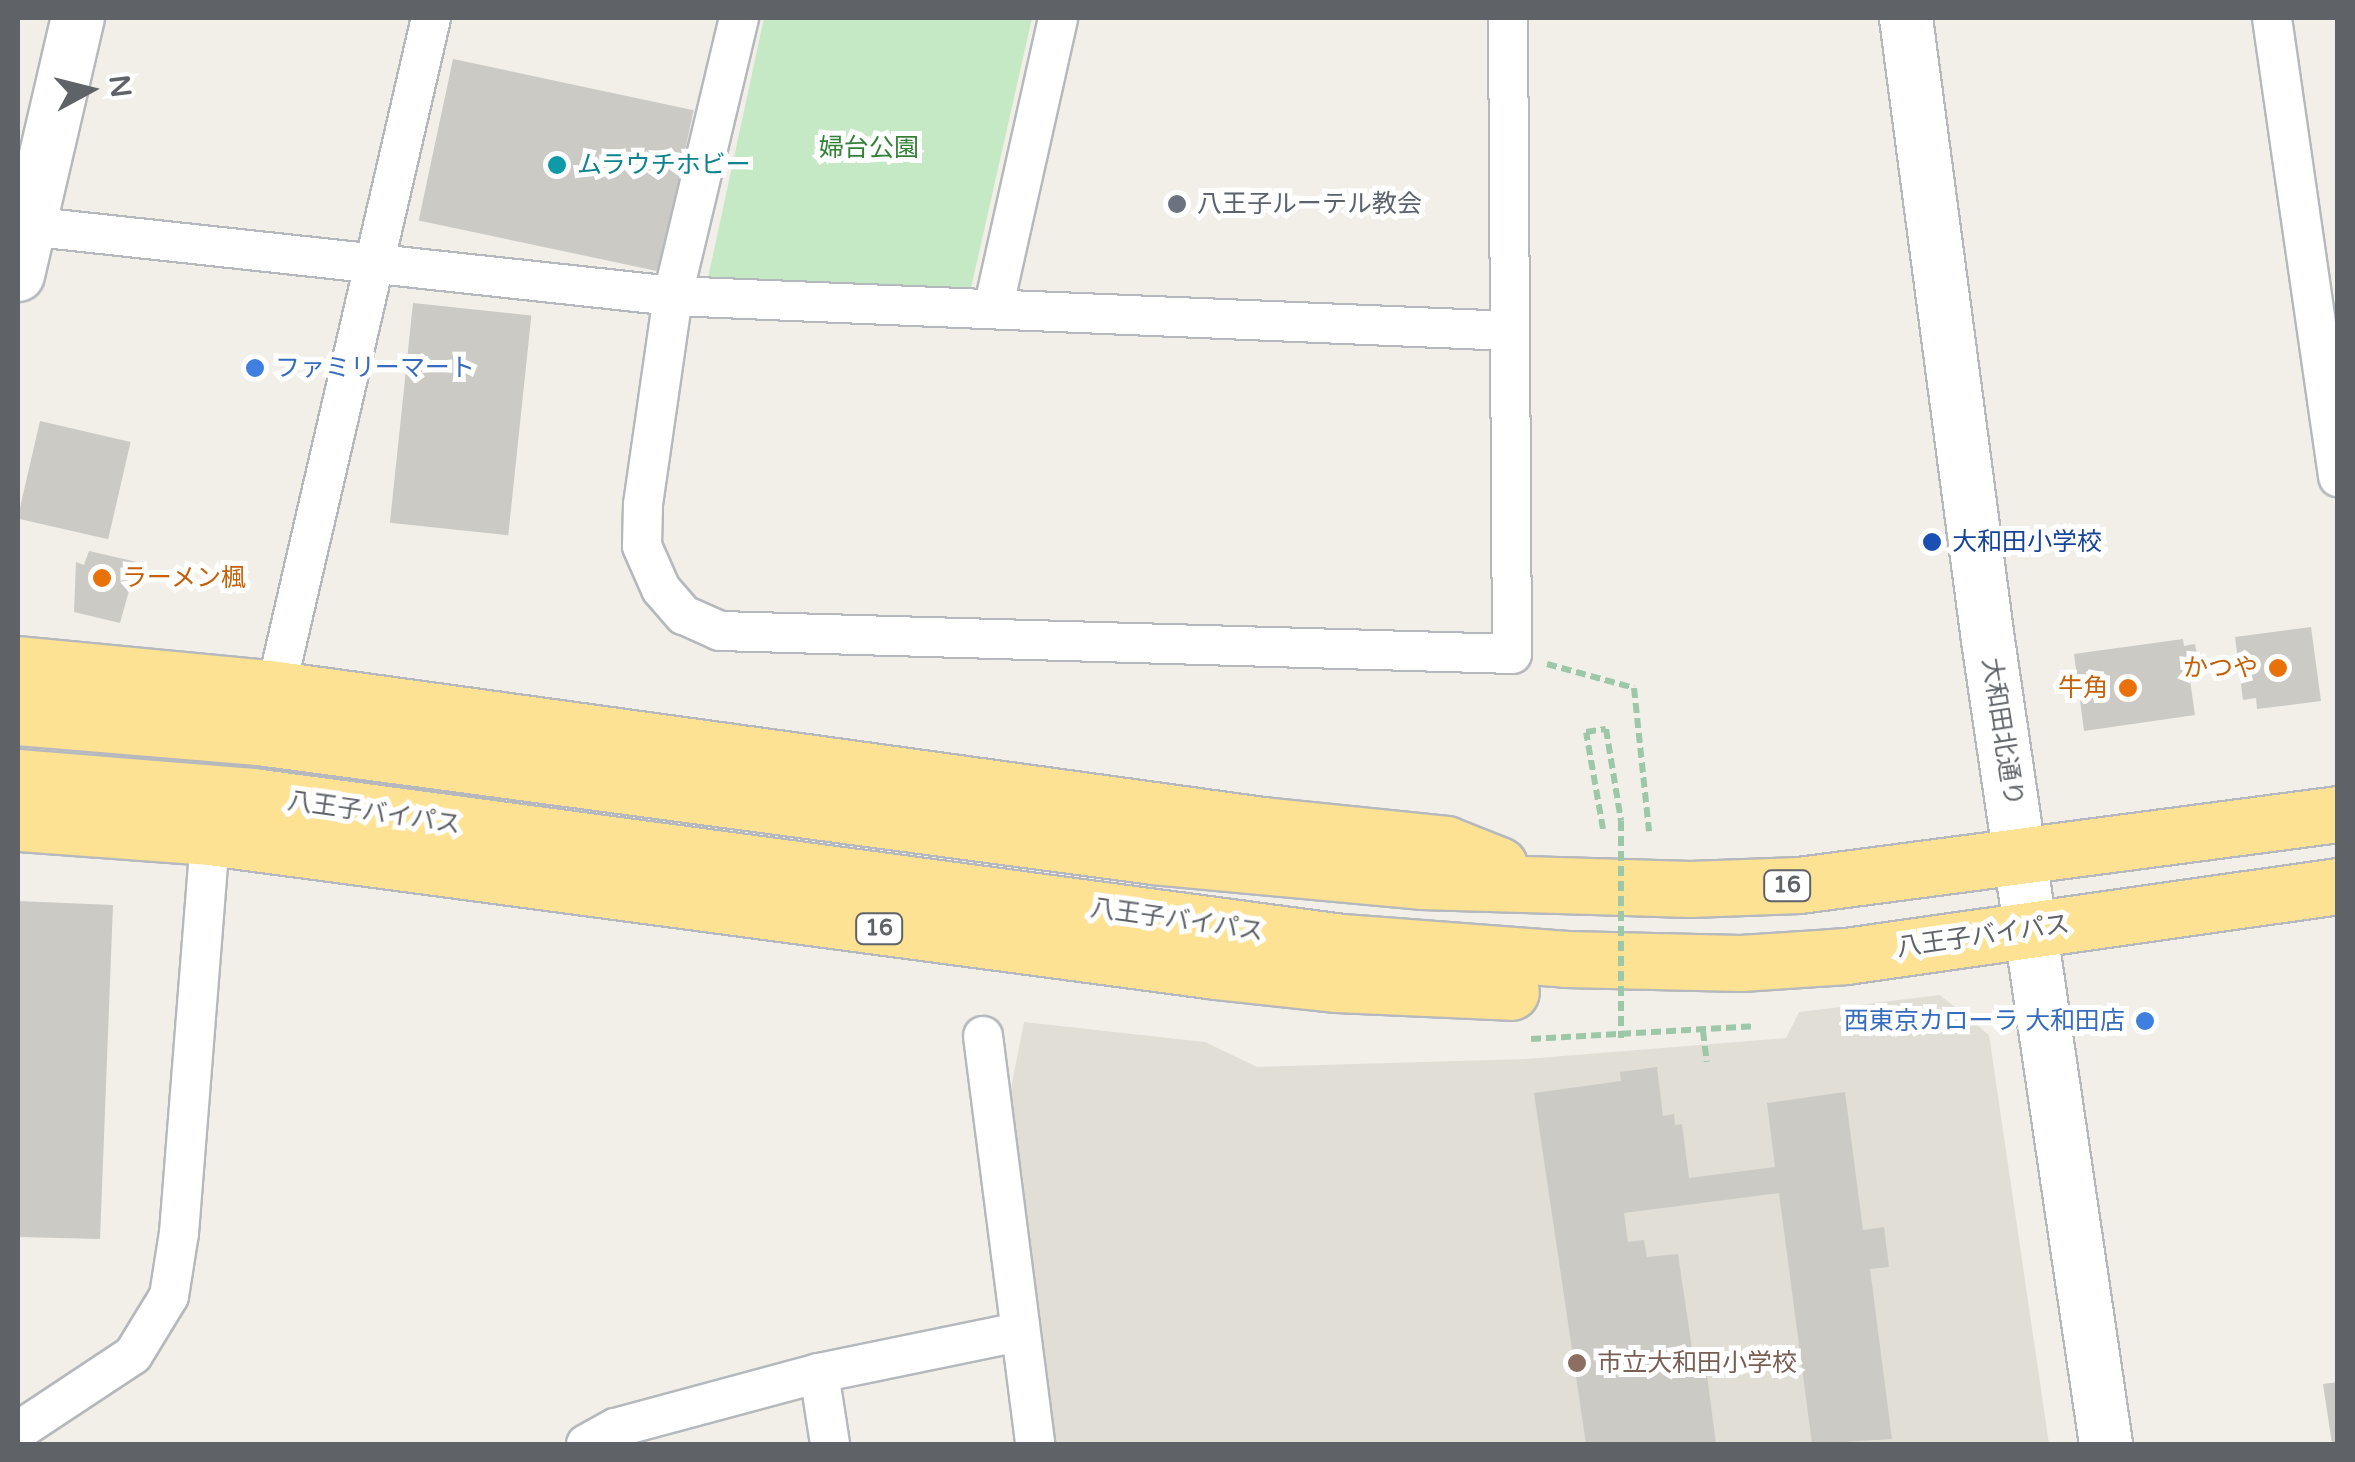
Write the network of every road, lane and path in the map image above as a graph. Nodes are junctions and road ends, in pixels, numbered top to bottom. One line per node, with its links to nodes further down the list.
1 (78, 18): 8 (street)
2 (431, 18): 9 (street)
3 (739, 18): 10 (street)
4 (1058, 18): 11 (street)
5 (1508, 18): 12 (street)
6 (1906, 18): 25 (street, 大和田北通り)
7 (2272, 18): 13 (street)
8 (21, 242): 9 (street)
9 (373, 268): 10 (street); 17 (street)
10 (673, 296): 11 (street); 15 (street)
11 (994, 305): 12 (street)
12 (1510, 331): 15 (street)
13 (2328, 331): 14 (street)
14 (2338, 477)
15 (1512, 654): 23 (path)
16 (18, 664): 17 (highway, 16)
17 (276, 689): 26 (highway, 16)
18 (18, 717): 26 (highway, 16)
19 (18, 777): 29 (highway, 八王子バイパス / 16)
20 (2338, 814): 25 (highway, 16)
21 (18, 823): 24 (highway, 16)
22 (1603, 829): 33 (path, bridge)
23 (1649, 831)
24 (210, 837): 29 (highway, 16); 38 (street)
25 (2020, 856): 26 (highway, 16); 28 (street, 大和田北通り)
26 (1551, 886)
27 (2338, 886): 28 (highway, 八王子バイパス / 16)
28 (2031, 930): 29 (highway, 八王子バイパス / 16); 42 (street, 大和田北通り)
29 (1742, 963)
30 (1754, 1026): 31 (path)
31 (1703, 1031): 33 (path); 35 (path)
32 (983, 1036): 36 (street)
33 (1621, 1038): 34 (path)
34 (1527, 1039)
35 (1707, 1062)
36 (1018, 1332): 37 (street); 41 (street)
37 (819, 1372): 39 (street); 40 (street)
38 (18, 1431)
39 (586, 1444)
40 (830, 1444)
41 (1036, 1444)
42 (2106, 1444)

